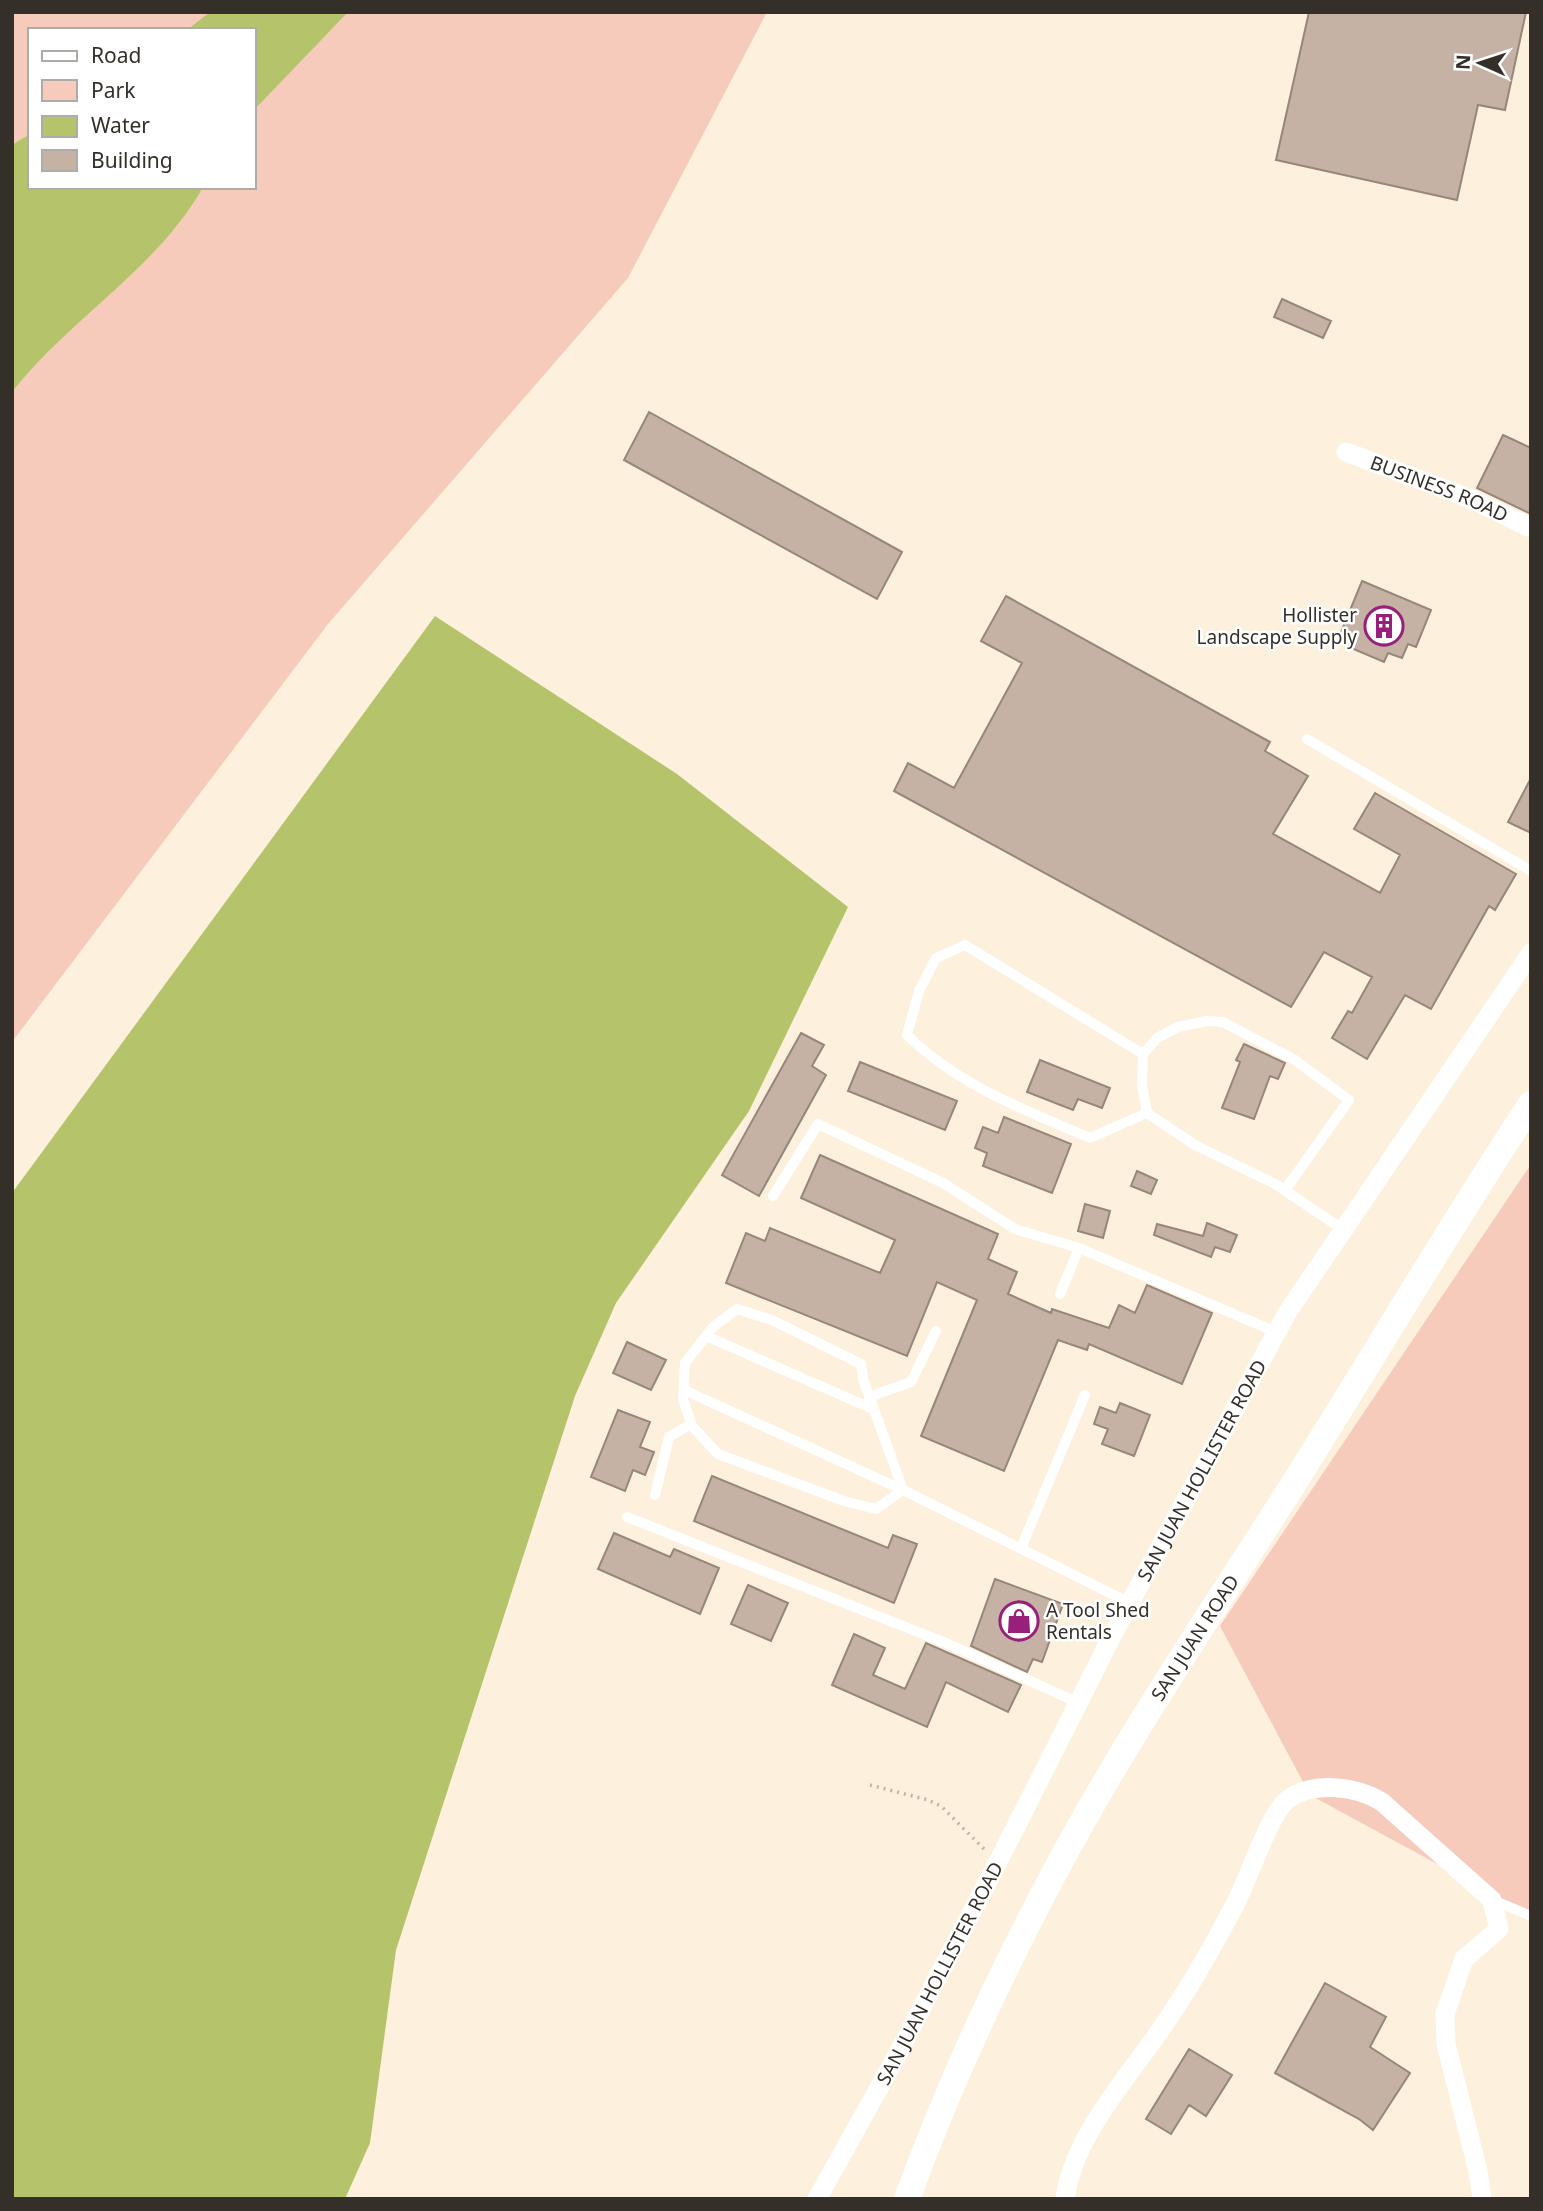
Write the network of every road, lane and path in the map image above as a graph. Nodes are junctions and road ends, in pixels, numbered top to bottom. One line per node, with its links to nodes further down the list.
1 (1346, 452): 2 (street, BUSINESS ROAD)
2 (1531, 528)
3 (1307, 739): 4 (lane)
4 (1531, 871)
5 (1531, 953): 11 (street, SAN JUAN HOLLISTER ROAD)
6 (1143, 1054): 8 (lane); 8 (lane); 9 (lane)
7 (1531, 1104): 33 (main road, SAN JUAN ROAD)
8 (1147, 1113): 9 (lane)
9 (1285, 1191): 11 (lane)
10 (773, 1196): 12 (lane)
11 (1344, 1230): 15 (street, SAN JUAN HOLLISTER ROAD)
12 (1079, 1248): 13 (lane); 15 (lane)
13 (1060, 1294)
14 (936, 1331): 19 (lane)
15 (1276, 1332): 26 (street, SAN JUAN HOLLISTER ROAD)
16 (706, 1336): 17 (lane); 19 (lane); 20 (lane)
17 (684, 1390): 21 (lane); 22 (lane)
18 (1085, 1395): 25 (lane)
19 (869, 1397): 20 (lane)
20 (873, 1409): 22 (lane)
21 (691, 1424): 22 (lane); 23 (lane)
22 (903, 1490): 25 (lane)
23 (654, 1495)
24 (627, 1517): 27 (lane)
25 (1021, 1548): 26 (lane)
26 (1130, 1603): 27 (street, SAN JUAN HOLLISTER ROAD)
27 (1079, 1703): 29 (street, SAN JUAN HOLLISTER ROAD)
28 (870, 1785): 29 (path)
29 (998, 1863): 32 (street, SAN JUAN HOLLISTER ROAD)
30 (1492, 1900): 31 (lane); 34 (street); 35 (street)
31 (1531, 1916)
32 (817, 2199)
33 (907, 2199)
34 (1065, 2199)
35 (1482, 2199)

